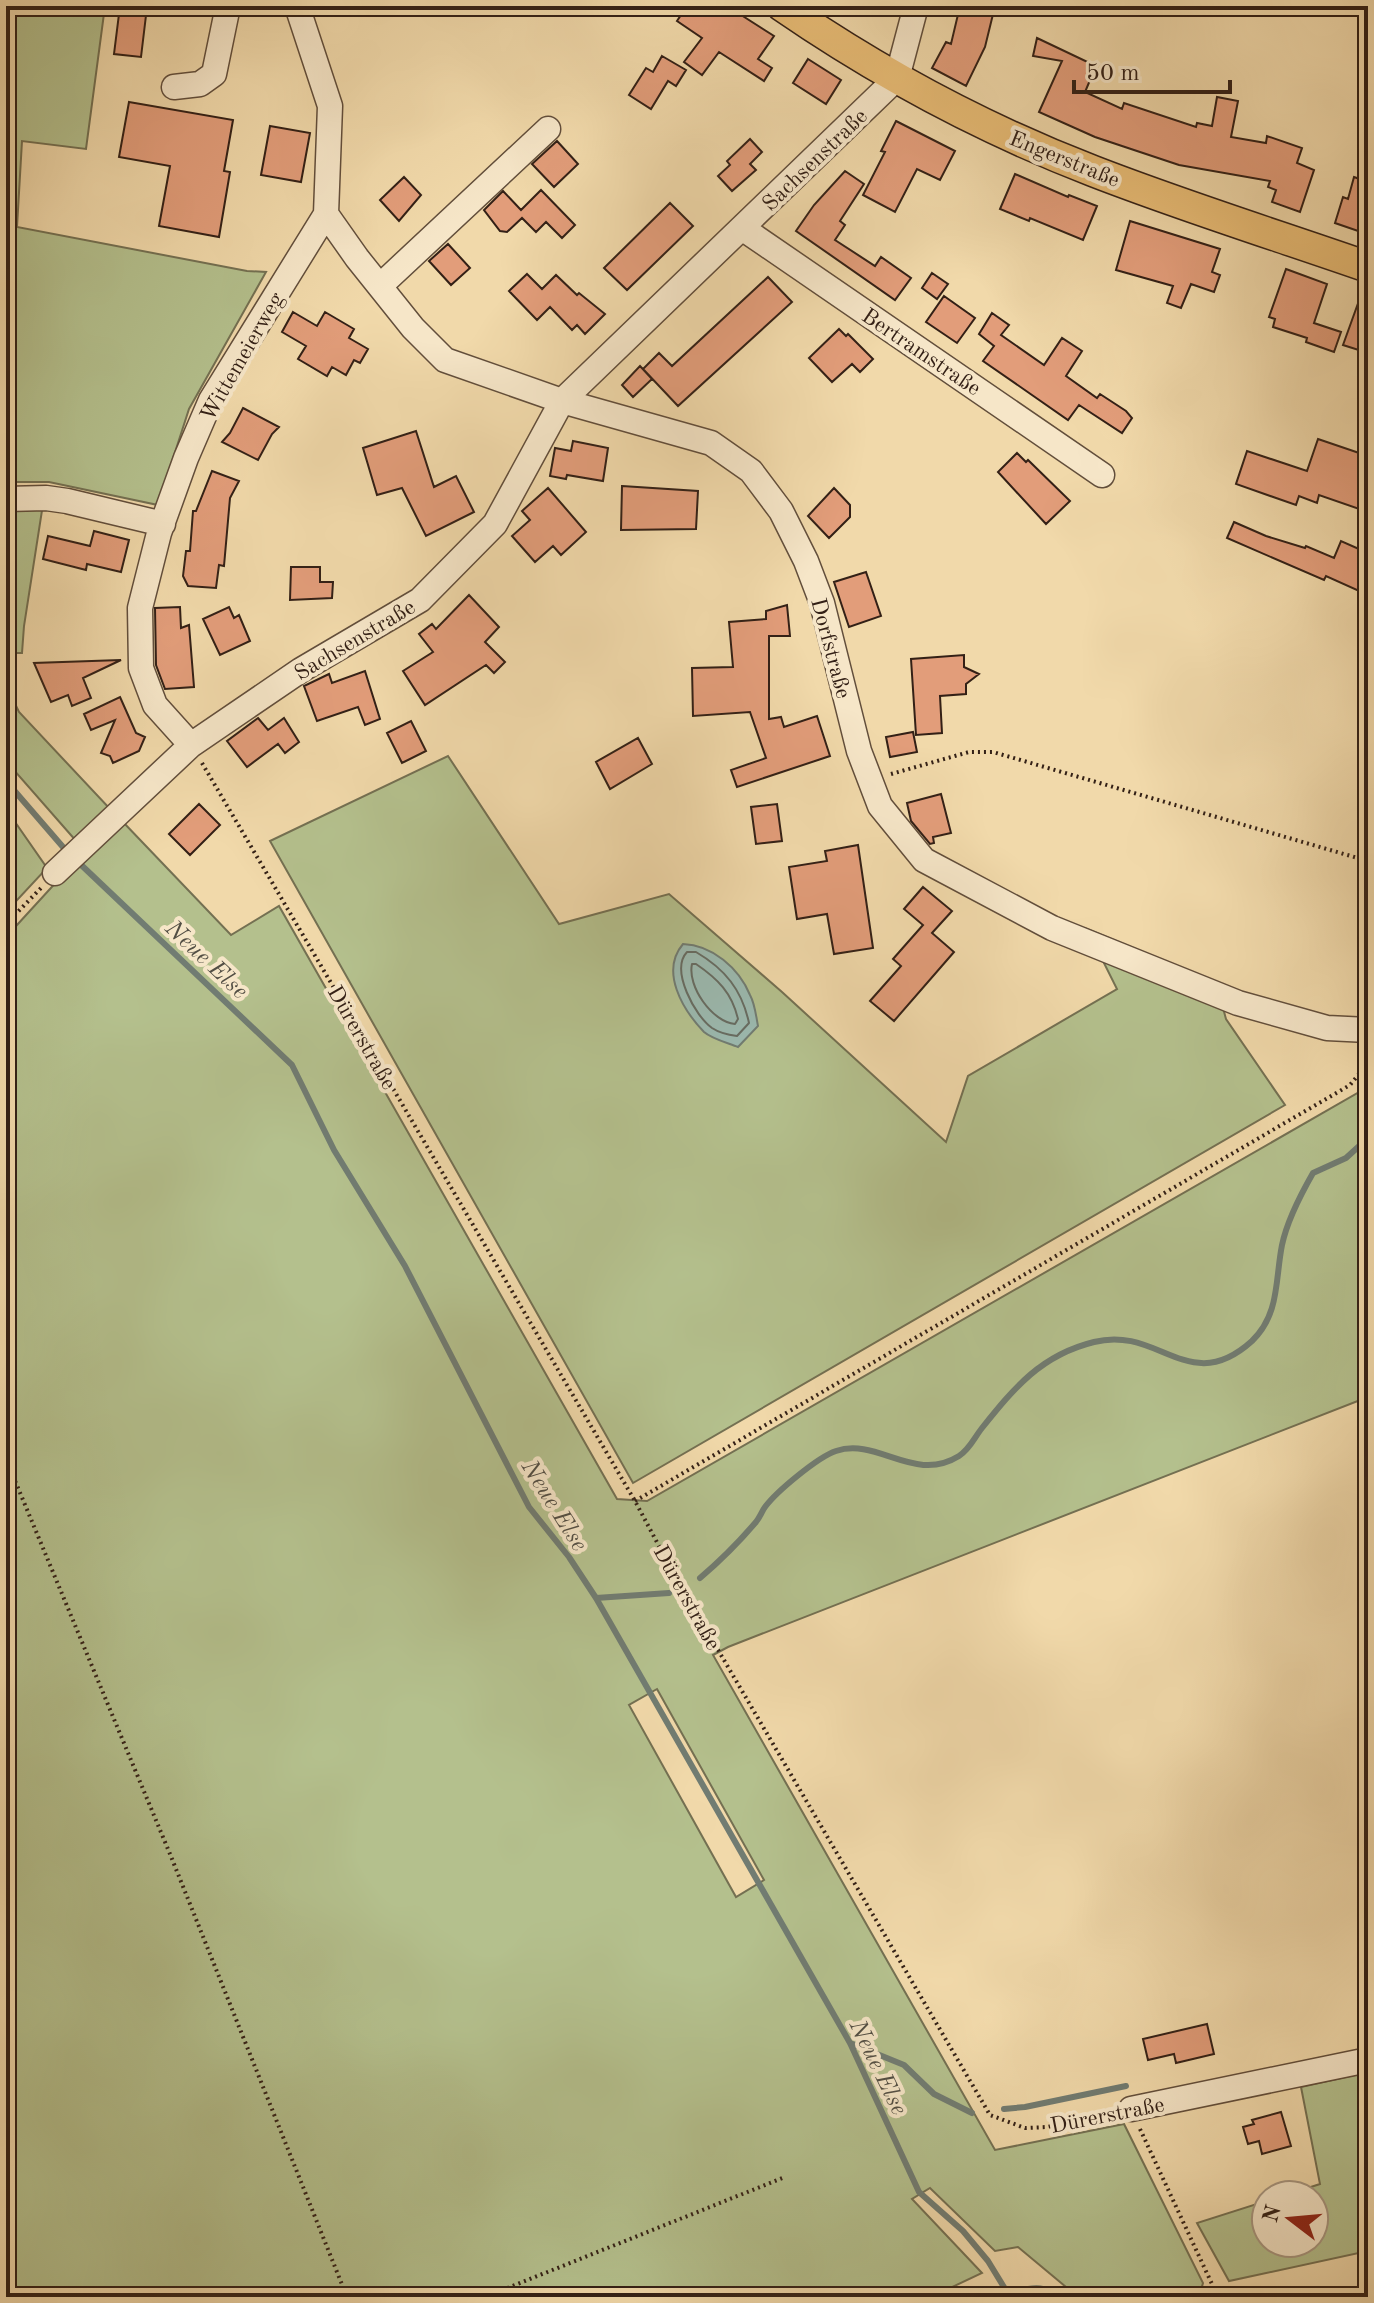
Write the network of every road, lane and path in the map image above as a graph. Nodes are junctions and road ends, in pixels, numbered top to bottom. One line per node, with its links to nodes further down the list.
1 (228, 6): 6 (street)
2 (297, 6): 8 (street, Wittemeierweg)
3 (782, 6): 5 (main road, Engerstraße)
4 (916, 6): 5 (street)
5 (897, 78): 9 (street, Sachsenstraße); 10 (main road, Engerstraße)
6 (174, 87)
7 (548, 129): 11 (street)
8 (326, 214): 11 (street, Dorfstraße); 15 (street, Wittemeierweg)
9 (742, 228): 12 (street, Sachsenstraße); 13 (street, Bertramstraße)
10 (1368, 267)
11 (380, 286): 12 (street, Dorfstraße)
12 (562, 401): 16 (street, Sachsenstraße); 17 (street, Dorfstraße)
13 (1102, 475)
14 (6, 499): 15 (street)
15 (163, 524): 16 (street, Wittemeierweg)
16 (191, 745): 19 (street, Sachsenstraße); 24 (path, Dürerstraße)
17 (869, 780): 18 (path); 21 (street, Dorfstraße)
18 (1368, 861)
19 (55, 873): 20 (path)
20 (6, 924)
21 (1368, 1030)
22 (1368, 1055): 24 (path)
23 (6, 1459): 29 (path)
24 (635, 1501): 26 (path, Dürerstraße)
25 (1368, 2060): 26 (street, Dürerstraße)
26 (1131, 2109): 28 (path)
27 (785, 2177): 30 (path)
28 (1217, 2296)
29 (347, 2297)
30 (485, 2297)

